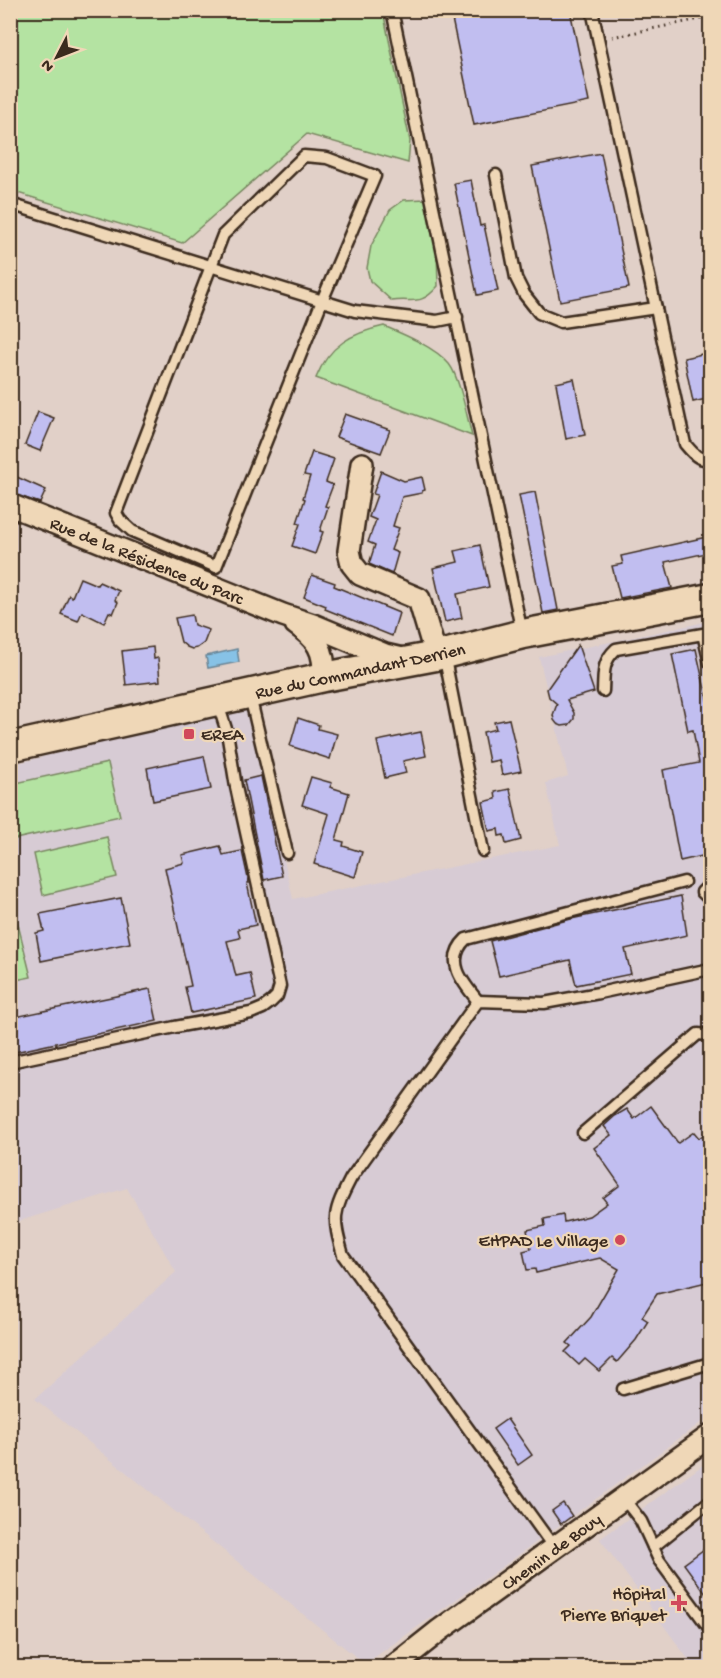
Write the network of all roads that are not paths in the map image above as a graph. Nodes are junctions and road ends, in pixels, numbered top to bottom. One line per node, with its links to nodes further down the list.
1 (392, 10): 8 (lane)
2 (592, 10): 7 (lane)
3 (496, 175): 7 (lane)
4 (10, 204): 5 (lane)
5 (211, 265): 6 (lane); 6 (lane); 6 (lane)
6 (322, 301): 8 (lane)
7 (656, 308): 9 (lane)
8 (457, 318): 14 (lane)
9 (711, 459)
10 (362, 464): 15 (street)
11 (10, 505): 13 (street, Rue de la Résidence du Parc)
12 (711, 598): 14 (main road, Rue du Commandant Derrien)
13 (283, 615): 15 (street, Rue de la Résidence du Parc); 17 (street, Rue de la Résidence du Parc)
14 (523, 634): 15 (main road, Rue du Commandant Derrien)
15 (431, 657): 17 (main road, Rue du Commandant Derrien); 22 (lane)
16 (711, 663): 18 (lane)
17 (324, 676): 19 (main road, Rue du Commandant Derrien)
18 (603, 691)
19 (250, 693): 20 (main road, Rue du Commandant Derrien); 23 (lane)
20 (217, 700): 21 (main road, Rue du Commandant Derrien); 30 (lane)
21 (10, 747)
22 (483, 851)
23 (287, 853)
24 (684, 882): 28 (lane)
25 (711, 884): 26 (lane)
26 (711, 900)
27 (711, 969): 28 (lane)
28 (478, 1001): 38 (lane)
29 (711, 1035): 31 (lane)
30 (10, 1062)
31 (583, 1133)
32 (711, 1363): 33 (lane)
33 (623, 1389)
34 (711, 1436): 35 (street, Chemin de Bouy)
35 (624, 1499): 37 (lane); 38 (street, Chemin de Bouy)
36 (711, 1501): 37 (lane)
37 (653, 1547): 39 (lane)
38 (555, 1549): 40 (street, Chemin de Bouy)
39 (711, 1629)
40 (392, 1668)

